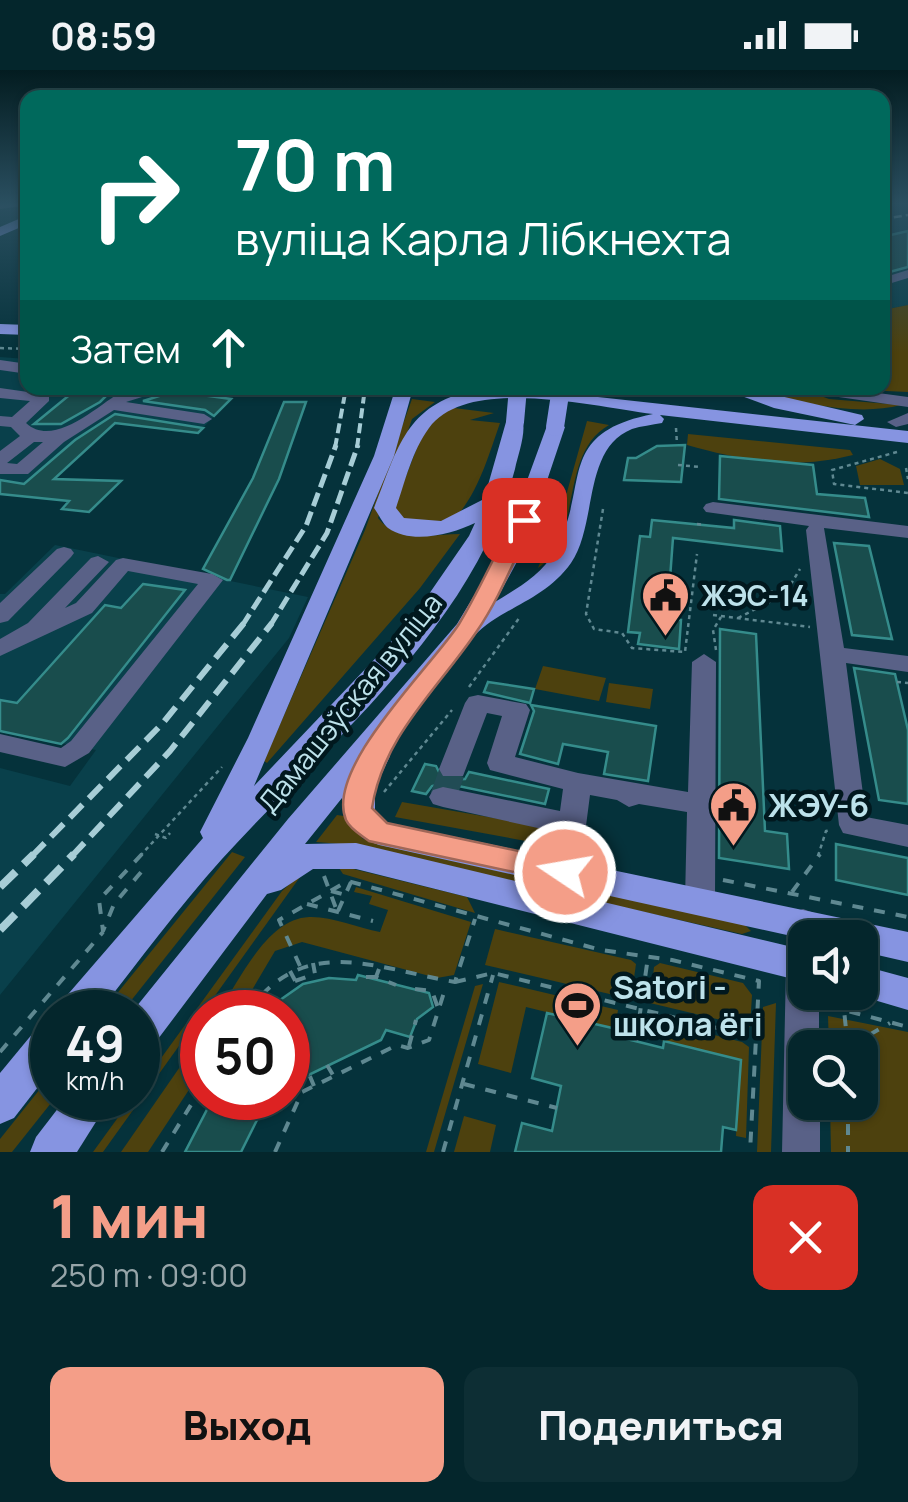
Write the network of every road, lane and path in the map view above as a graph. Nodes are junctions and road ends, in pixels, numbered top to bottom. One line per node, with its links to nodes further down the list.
1 (22, 395): 12 (street)
2 (48, 395): 12 (street)
3 (127, 395): 14 (street)
4 (403, 395): 71 (main road)
5 (476, 395): 33 (main road)
6 (523, 395): 33 (main road, Дамашэўская вуліца, bridge)
7 (552, 395): 16 (main road)
8 (560, 395): 49 (main road, Дамашэўская вуліца, bridge)
9 (636, 395): 22 (main road)
10 (743, 395): 22 (main road)
11 (860, 395): 13 (street)
12 (43, 398): 21 (street)
13 (908, 402)
14 (110, 405): 15 (street); 23 (street)
15 (204, 418)
16 (710, 418): 22 (main road); 49 (main road)
17 (676, 423): 18 (path); 19 (path); 24 (path)
18 (666, 425)
19 (687, 425)
20 (905, 425): 22 (main road)
21 (16, 427): 23 (street); 26 (street)
22 (857, 427): 25 (main road)
23 (58, 438): 29 (street)
24 (677, 444)
25 (908, 448): 32 (path)
26 (0, 460)
27 (678, 465): 28 (path)
28 (701, 467)
29 (0, 468)
30 (906, 468): 31 (path)
31 (908, 479)
32 (908, 493)
33 (494, 502): 71 (main road, Дамашэўская вуліца)
34 (602, 509): 53 (path)
35 (702, 519): 37 (street)
36 (816, 530): 51 (street)
37 (908, 532)
38 (64, 552): 46 (street)
39 (698, 554): 53 (path)
40 (98, 562): 50 (street)
41 (801, 568): 43 (path)
42 (713, 591): 43 (path)
43 (786, 592): 48 (path)
44 (524, 610): 56 (path)
45 (712, 615): 47 (path)
46 (0, 616)
47 (722, 616): 48 (path); 53 (path)
48 (737, 618): 51 (path)
49 (468, 628): 58 (main road, Дамашэўская вуліца)
50 (29, 631): 52 (street); 59 (street)
51 (832, 642): 54 (street); 67 (street)
52 (0, 649)
53 (695, 657): 64 (street)
54 (902, 673): 55 (path)
55 (908, 683)
56 (468, 688)
57 (458, 701): 63 (path)
58 (393, 721): 73 (main road); 85 (main road, Дамашэўская вуліца)
59 (0, 742)
60 (224, 765): 69 (path)
61 (453, 769): 62 (street)
62 (578, 783): 64 (street); 66 (street)
63 (373, 796)
64 (700, 804): 78 (street)
65 (480, 805): 66 (street)
66 (569, 824): 73 (street)
67 (853, 826): 70 (street); 80 (path)
68 (170, 832): 69 (path)
69 (155, 834): 86 (path)
70 (908, 836)
71 (202, 859): 101 (main road, Дамашэўская вуліца)
72 (148, 864): 86 (path)
73 (565, 872): 78 (main road)
74 (324, 875): 76 (path)
75 (352, 882): 76 (path); 77 (path); 82 (path)
76 (330, 891): 77 (path); 79 (path); 81 (path)
77 (347, 896): 81 (path)
78 (700, 900): 80 (main road)
79 (307, 904): 81 (path); 91 (path)
80 (797, 908): 83 (street); 87 (main road)
81 (337, 912): 84 (path)
82 (476, 918): 88 (path); 97 (path)
83 (798, 920)
84 (373, 921)
85 (226, 923): 90 (main road); 104 (main road, Дамашэўская вуліца)
86 (104, 931): 118 (path)
87 (908, 948)
88 (648, 956): 106 (path); 115 (path)
89 (313, 962): 91 (path); 92 (path); 93 (path)
90 (788, 962)
91 (300, 966): 93 (path)
92 (380, 968): 96 (path); 98 (path)
93 (290, 970): 102 (path)
94 (493, 973): 97 (path); 106 (path); 123 (path)
95 (366, 976): 96 (path)
96 (376, 976): 99 (path)
97 (455, 982): 98 (path)
98 (446, 984): 105 (path)
99 (396, 985)
100 (415, 989): 105 (path)
101 (94, 990)
102 (266, 990)
103 (878, 997): 110 (main road)
104 (160, 1007)
105 (439, 1008): 117 (path)
106 (641, 1008): 111 (path); 115 (path)
107 (803, 1010): 137 (street)
108 (416, 1020): 117 (path)
109 (624, 1020): 111 (path)
110 (904, 1020): 113 (path); 114 (path)
111 (638, 1024): 112 (path); 116 (path)
112 (653, 1028)
113 (846, 1030)
114 (878, 1033)
115 (755, 1038): 136 (path)
116 (636, 1041)
117 (408, 1048): 122 (path)
118 (0, 1052)
119 (328, 1065): 122 (path)
120 (30, 1067): 125 (main road)
121 (310, 1076): 124 (path)
122 (334, 1077): 124 (path)
123 (462, 1084): 126 (path); 135 (path)
124 (314, 1086): 134 (path)
125 (0, 1104)
126 (556, 1108)
127 (77, 1120): 131 (main road)
128 (84, 1120): 132 (street)
129 (182, 1120): 133 (path)
130 (848, 1120): 138 (path)
131 (52, 1152)
132 (70, 1152)
133 (162, 1152)
134 (275, 1152)
135 (443, 1152)
136 (750, 1152)
137 (801, 1152)
138 (848, 1152)

